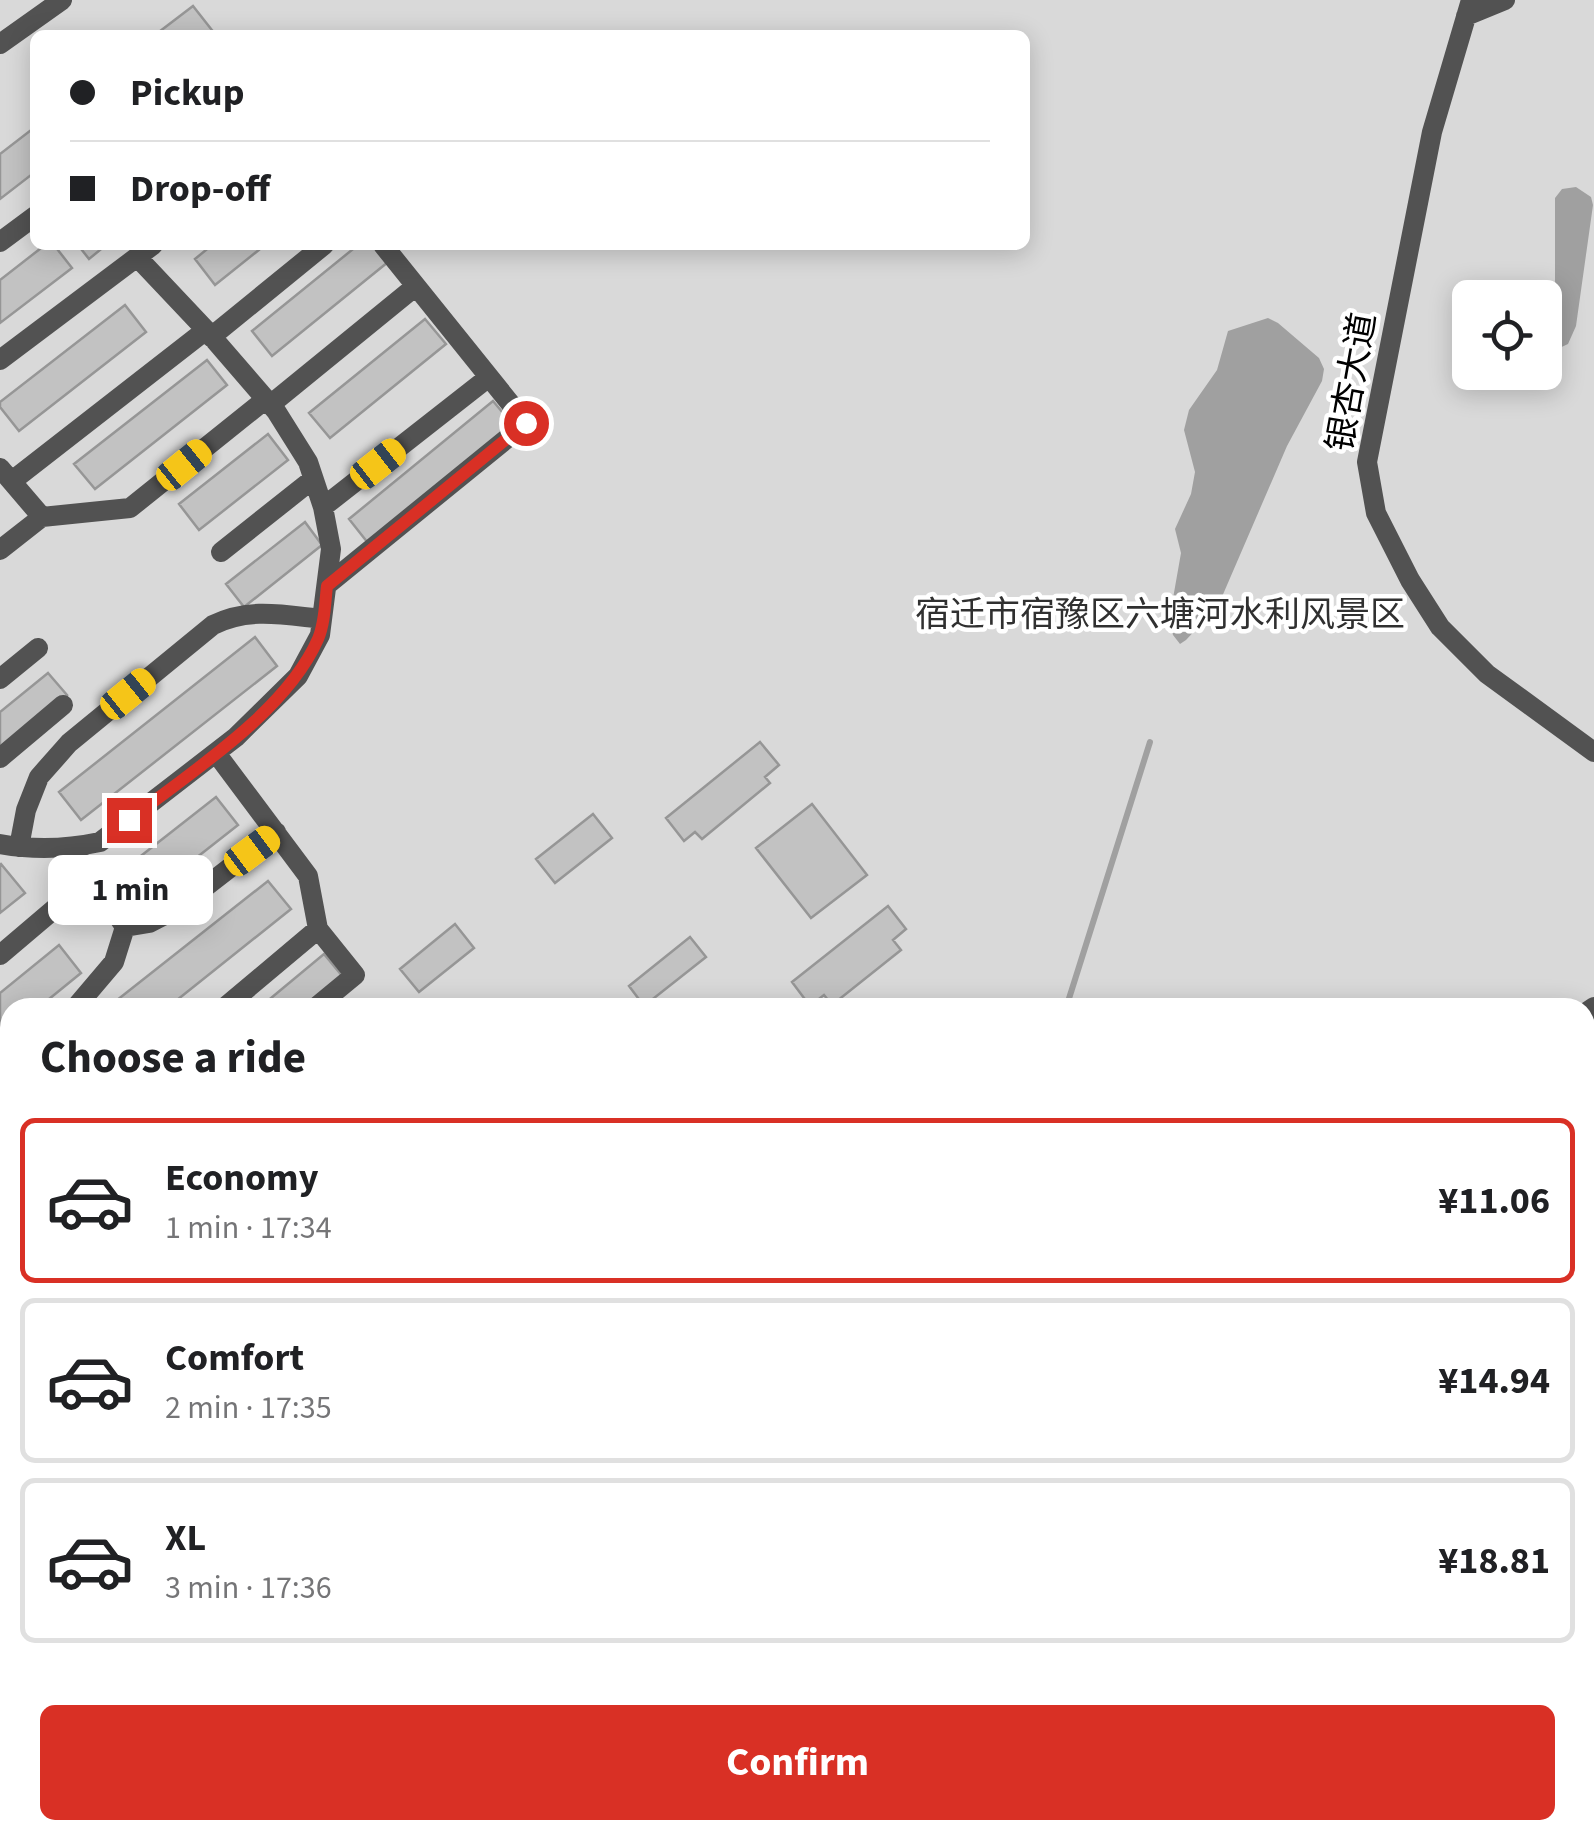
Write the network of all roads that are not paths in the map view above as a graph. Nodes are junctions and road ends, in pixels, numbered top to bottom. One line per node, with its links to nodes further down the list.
1 (62, 0): 4 (street)
2 (1505, 0): 3 (street)
3 (1468, 8): 27 (street, 银杏大道)
4 (0, 44)
5 (30, 220): 6 (street)
6 (0, 242)
7 (317, 250): 11 (street)
8 (387, 250): 10 (street)
9 (145, 251): 11 (street); 12 (street)
10 (416, 286): 13 (street); 14 (street)
11 (208, 334): 14 (street); 15 (street)
12 (0, 360)
13 (489, 377): 17 (street); 21 (street)
14 (268, 402): 16 (street); 18 (street)
15 (6, 475): 18 (street)
16 (314, 479): 17 (street); 20 (street)
17 (323, 508): 21 (street)
18 (42, 517): 19 (street)
19 (0, 550)
20 (221, 552)
21 (327, 586): 22 (street)
22 (322, 619): 26 (street); 30 (street)
23 (38, 648): 24 (street)
24 (0, 679)
25 (63, 706): 28 (street)
26 (216, 752): 29 (street); 31 (street)
27 (1594, 752)
28 (0, 758)
29 (276, 832): 33 (street); 34 (street)
30 (10, 846): 31 (street)
31 (72, 848): 32 (street)
32 (92, 878): 33 (street); 35 (street)
33 (125, 927): 36 (street)
34 (318, 930): 37 (street); 38 (street)
35 (0, 954)
36 (83, 998)
37 (236, 998)
38 (328, 998)

